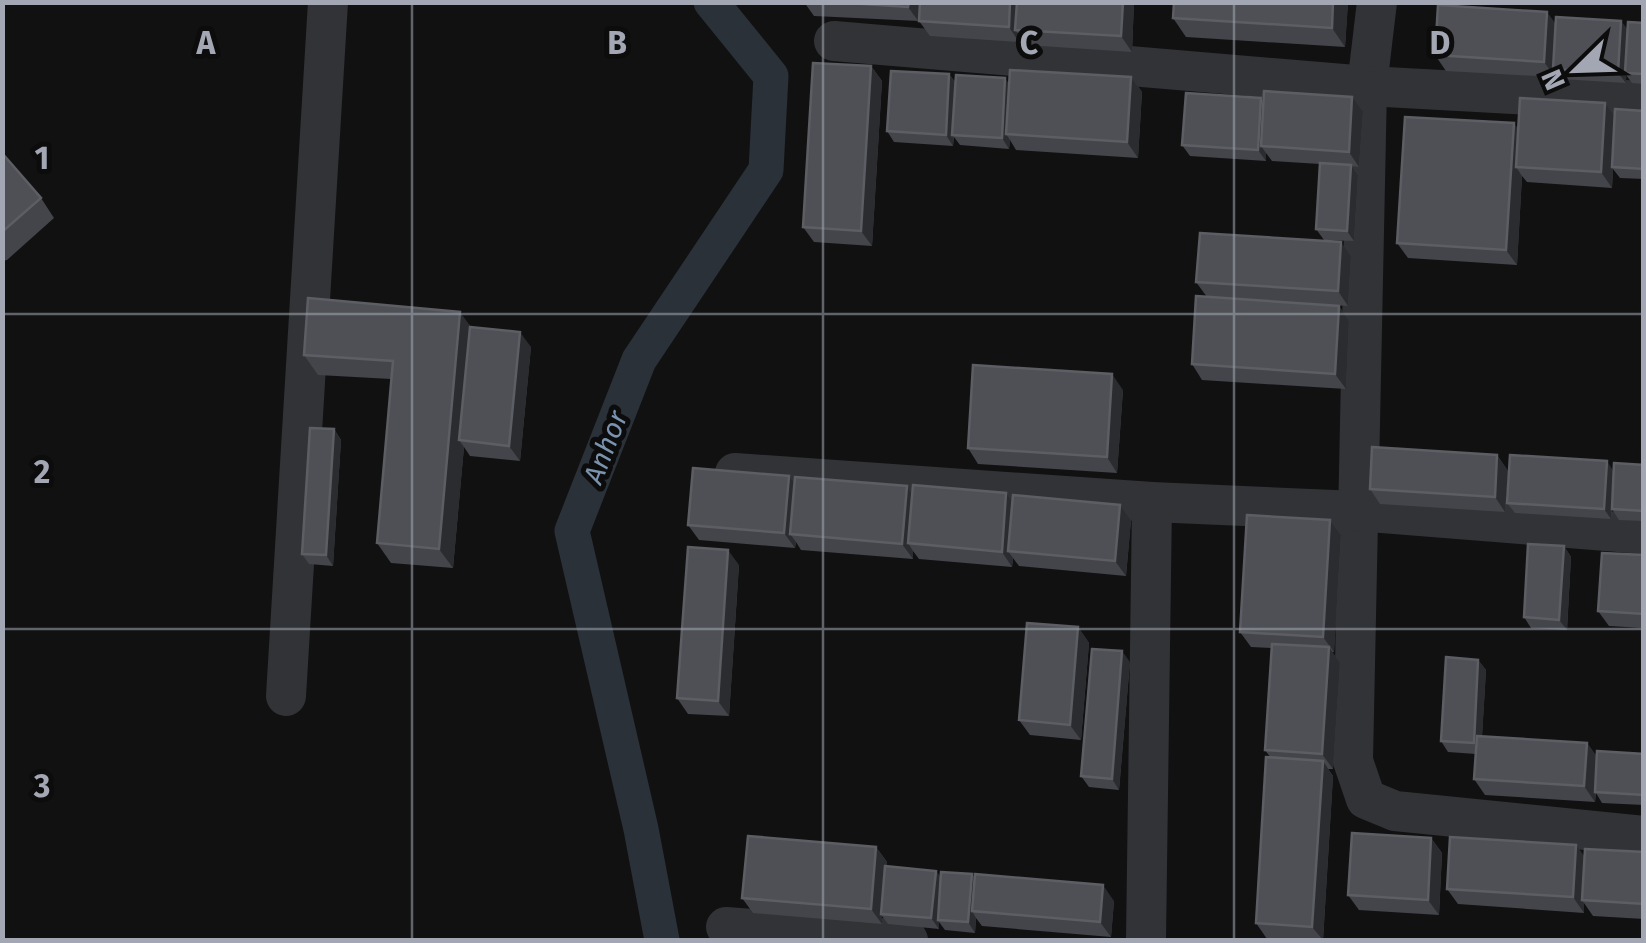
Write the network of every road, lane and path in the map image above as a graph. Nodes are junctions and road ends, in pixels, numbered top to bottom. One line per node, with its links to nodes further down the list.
1 (328, 2): 10 (street)
2 (1376, 2): 4 (street)
3 (834, 41): 4 (street)
4 (1367, 86): 5 (street); 8 (street)
5 (1644, 101)
6 (715, 472): 7 (street)
7 (1152, 502): 8 (street); 14 (street)
8 (1356, 512): 9 (street); 11 (street)
9 (1644, 534)
10 (286, 696)
11 (1644, 836)
12 (726, 927): 13 (street)
13 (908, 940)
14 (1146, 940)

